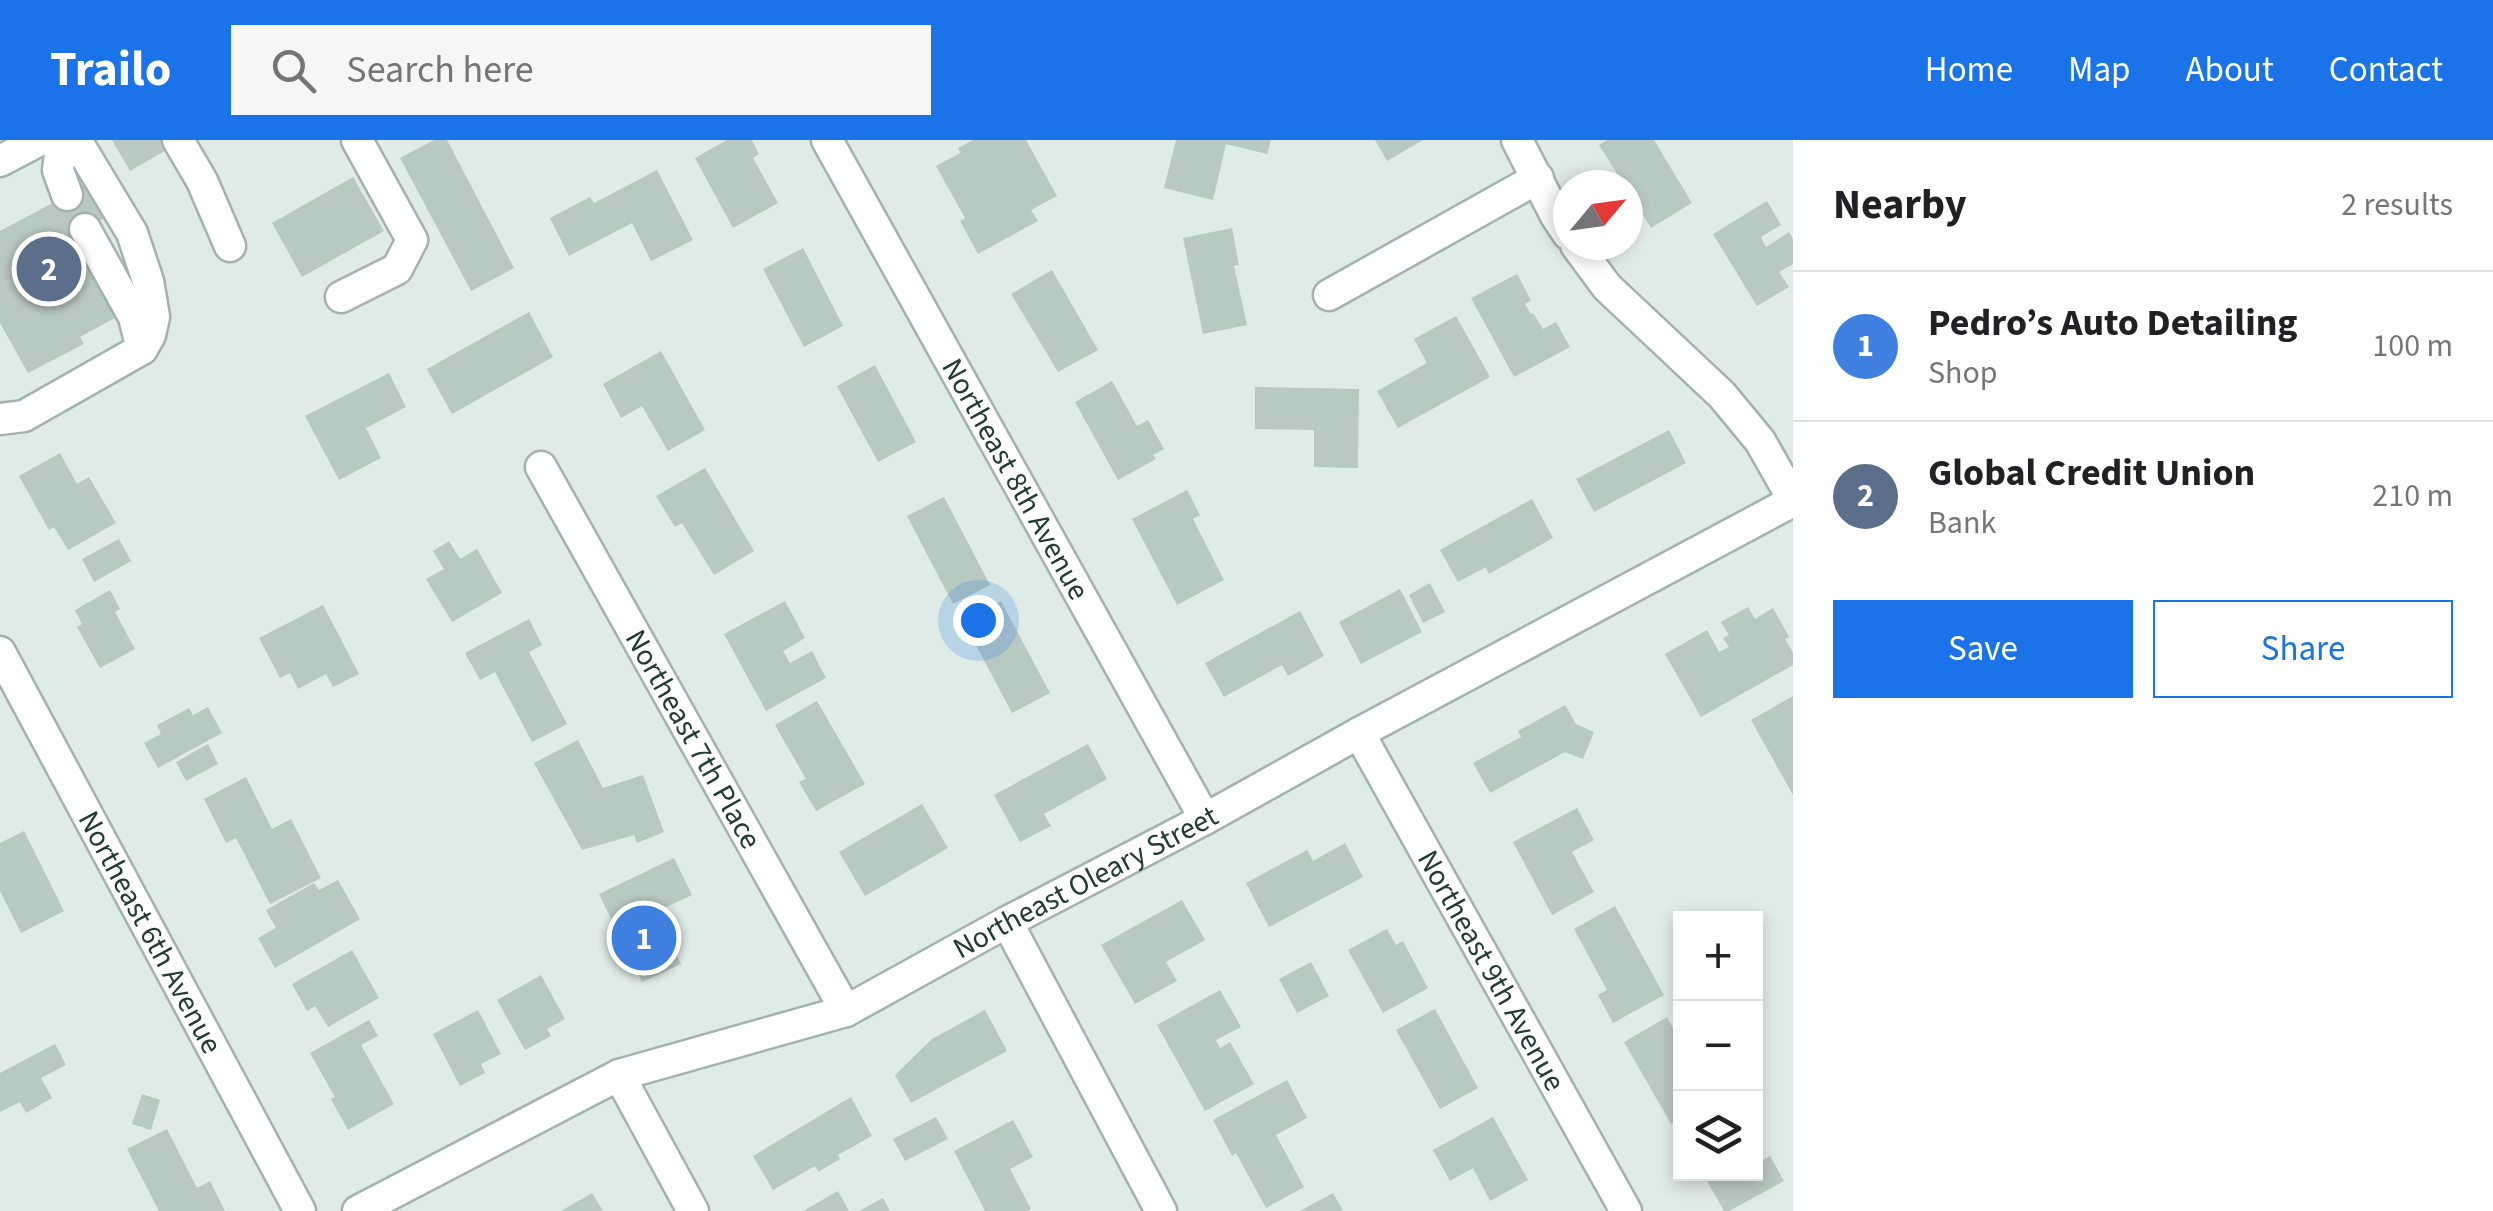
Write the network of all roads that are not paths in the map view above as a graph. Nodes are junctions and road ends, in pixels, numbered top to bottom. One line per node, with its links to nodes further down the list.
1 (40, 140): 8 (street)
2 (64, 140): 10 (street)
3 (76, 140): 16 (street)
4 (178, 140): 12 (street)
5 (357, 140): 15 (street)
6 (827, 140): 23 (street, Northeast 8th Avenue)
7 (1517, 140): 9 (street)
8 (0, 161)
9 (1538, 178): 11 (street); 14 (street)
10 (74, 191)
11 (1553, 210)
12 (230, 246)
13 (1587, 260): 20 (street)
14 (1330, 295)
15 (341, 297)
16 (154, 317): 17 (street); 17 (street)
17 (142, 349): 18 (street)
18 (0, 419)
19 (541, 467): 25 (street, Northeast 7th Place)
20 (1793, 500): 22 (street, Northeast Oleary Street)
21 (0, 652): 27 (street, Northeast 6th Avenue)
22 (1359, 733): 23 (street, Northeast Oleary Street); 31 (street, Northeast 9th Avenue)
23 (1205, 819): 24 (street, Northeast Oleary Street)
24 (1006, 922): 25 (street, Northeast Oleary Street); 30 (street)
25 (846, 1011): 26 (street, Northeast Oleary Street)
26 (618, 1075): 28 (street, Northeast Oleary Street); 29 (street)
27 (300, 1211)
28 (358, 1211)
29 (693, 1211)
30 (1161, 1211)
31 (1626, 1211)

